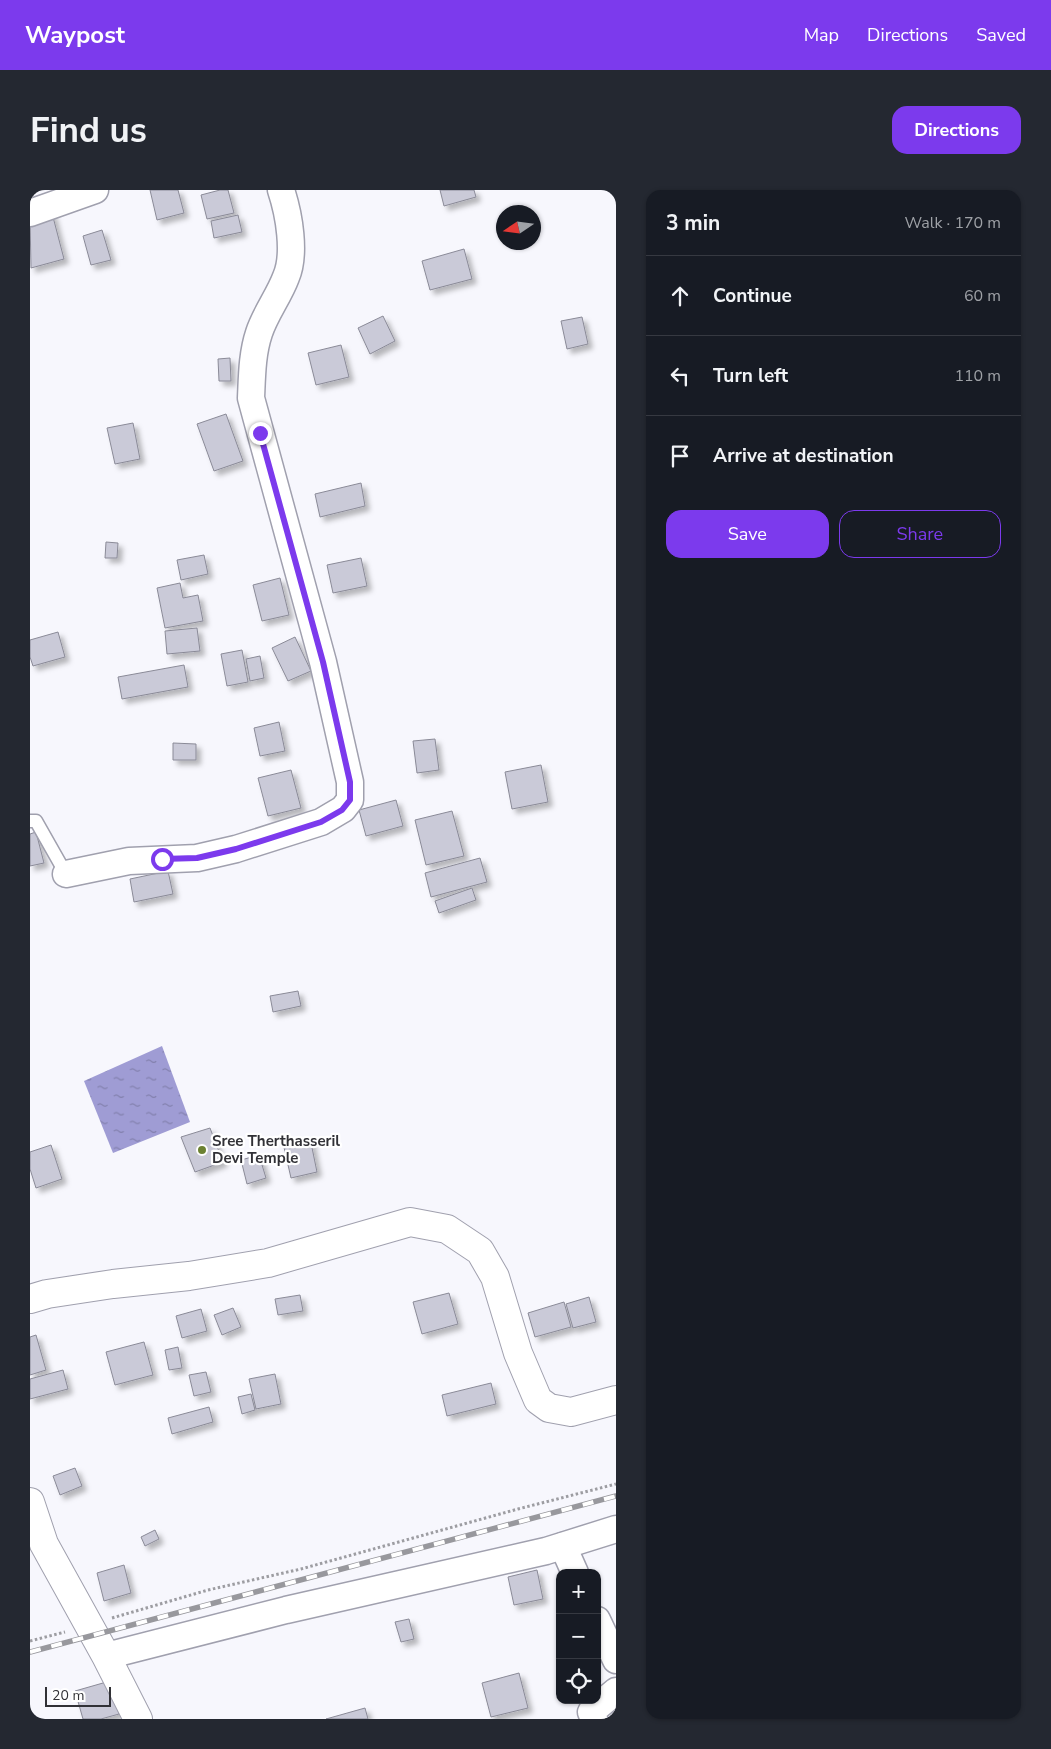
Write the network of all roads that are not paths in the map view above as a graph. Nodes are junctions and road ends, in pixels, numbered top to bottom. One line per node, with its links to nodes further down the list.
1 (95, 190): 3 (street)
2 (281, 190): 5 (street)
3 (30, 213)
4 (30, 821): 5 (lane)
5 (66, 874)
6 (30, 1299): 7 (street)
7 (616, 1400)
8 (30, 1502): 13 (street)
9 (616, 1529): 10 (street)
10 (563, 1546): 11 (street); 13 (street)
11 (573, 1569)
12 (601, 1628): 14 (street)
13 (106, 1656): 16 (street)
14 (616, 1660)
15 (616, 1691): 17 (street)
16 (138, 1719)
17 (594, 1719)

